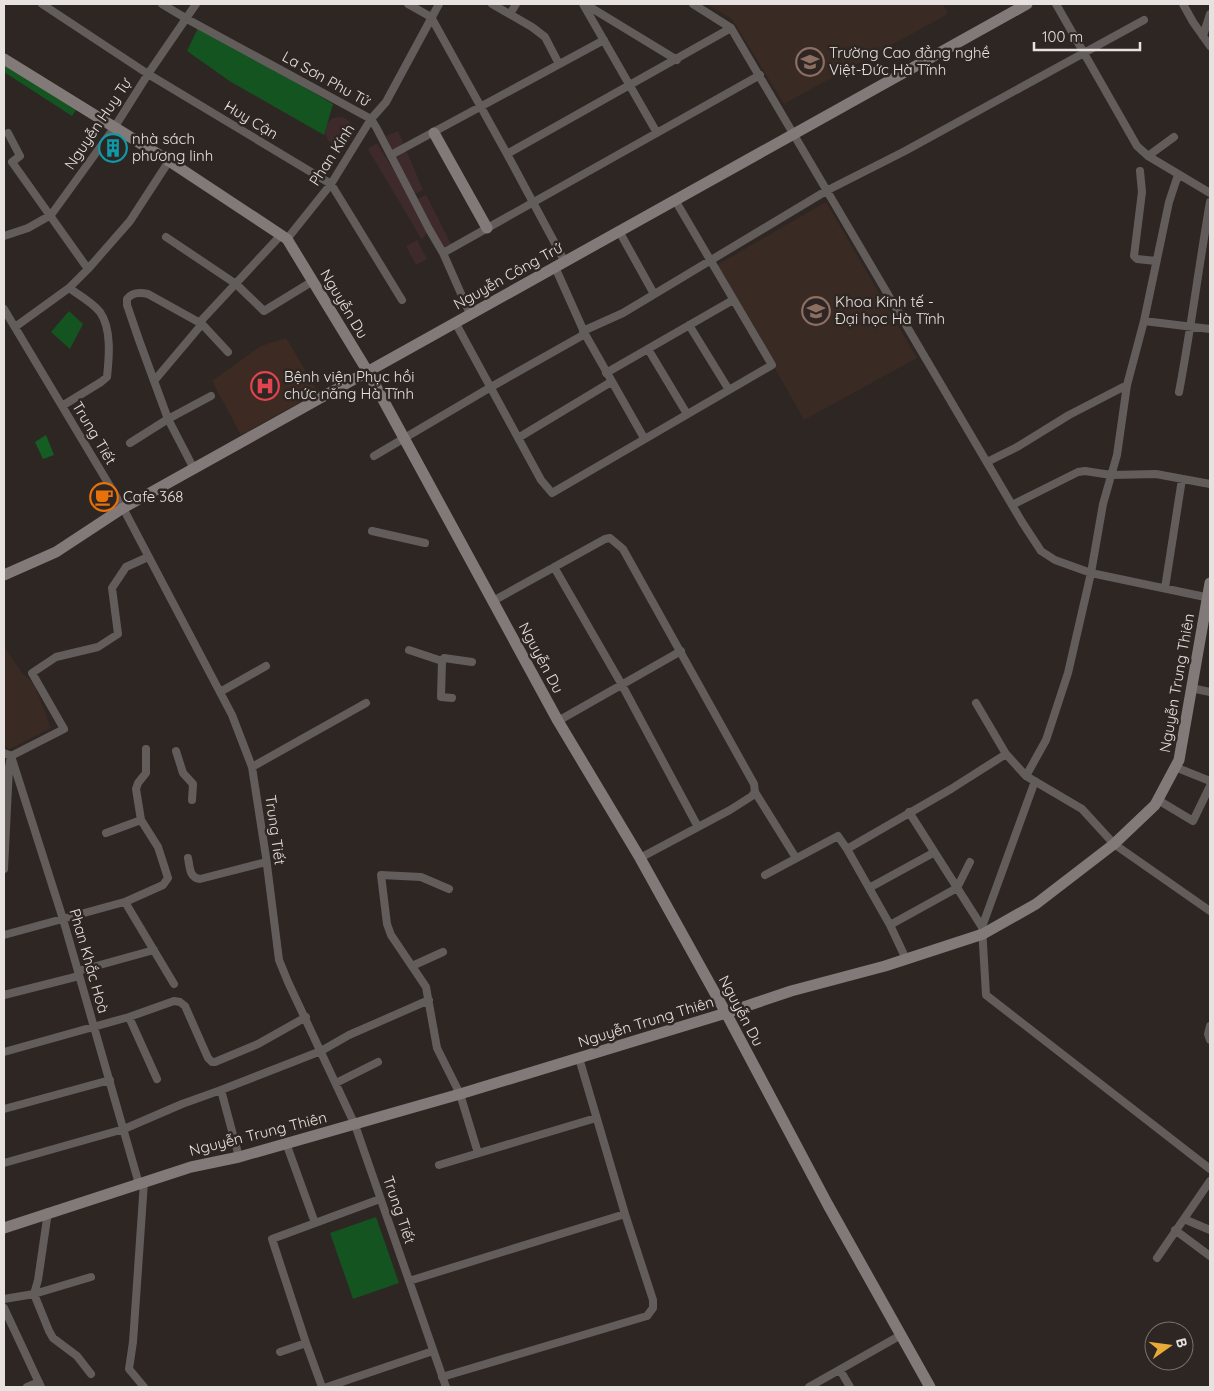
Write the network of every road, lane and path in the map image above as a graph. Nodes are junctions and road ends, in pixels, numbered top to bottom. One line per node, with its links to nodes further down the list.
1 (42, 4): 26 (street, Huy Cận)
2 (162, 4): 16 (street, La Sơn Phu Tử)
3 (196, 4): 16 (street, Nguyễn Huy Tự)
4 (408, 4): 15 (street)
5 (439, 4): 15 (street, Phan Kính)
6 (492, 4): 13 (street)
7 (516, 4): 13 (street)
8 (584, 4): 20 (street); 24 (street)
9 (693, 4): 18 (street)
10 (1028, 4): 35 (main road, Nguyễn Công Trứ)
11 (1056, 4): 22 (street)
12 (1183, 4): 19 (street)
13 (510, 14): 25 (street)
14 (1210, 14): 19 (street)
15 (431, 17): 29 (street); 30 (street, Phan Kính)
16 (186, 19): 26 (street, Nguyễn Huy Tự); 30 (street, La Sơn Phu Tử)
17 (1144, 20): 22 (street)
18 (730, 28): 24 (street); 27 (street)
19 (1203, 36): 21 (street)
20 (604, 40): 25 (street); 28 (street)
21 (1210, 46)
22 (1084, 54): 39 (street); 44 (street)
23 (4, 58): 31 (main road, Nguyễn Du)
24 (677, 60): 28 (street)
25 (559, 64): 29 (street)
26 (148, 74): 31 (street, Nguyễn Huy Tự); 43 (street, Huy Cận)
27 (760, 75): 34 (street); 35 (street)
28 (630, 84): 34 (street); 37 (street)
29 (480, 107): 32 (street); 37 (street)
30 (371, 119): 38 (street, La Sơn Phu Tử); 43 (street, Phan Kính)
31 (114, 128): 40 (main road, Nguyễn Du); 49 (street, Nguyễn Huy Tự)
32 (434, 132): 38 (street); 50 (main road)
33 (8, 133): 49 (street)
34 (657, 133): 48 (street)
35 (793, 134): 44 (street); 46 (main road, Nguyễn Công Trứ)
36 (1174, 137): 39 (street)
37 (507, 154): 48 (street)
38 (392, 155): 55 (street, La Sơn Phu Tử)
39 (1148, 156): 42 (street)
40 (169, 161): 54 (main road, Nguyễn Du); 59 (street)
41 (1140, 171): 57 (street)
42 (1178, 175): 45 (street); 57 (street)
43 (331, 184): 54 (street, Phan Kính); 64 (street, Huy Cận)
44 (826, 192): 56 (street); 95 (street)
45 (1210, 192)
46 (675, 200): 51 (main road, Nguyễn Công Trứ); 56 (street)
47 (1210, 202): 73 (street)
48 (532, 203): 50 (street); 58 (street)
49 (51, 215): 52 (street, Nguyễn Huy Tự); 59 (street)
50 (487, 228): 55 (street)
51 (619, 231): 58 (main road, Nguyễn Công Trứ); 63 (street)
52 (4, 236)
53 (166, 237): 61 (street)
54 (284, 237): 60 (main road, Nguyễn Du); 61 (street, Phan Kính)
55 (443, 253): 67 (street, La Sơn Phu Tử)
56 (711, 261): 63 (street); 65 (street)
57 (1156, 261): 68 (street)
58 (560, 264): 67 (main road, Nguyễn Công Trứ); 75 (street)
59 (88, 269): 62 (street)
60 (313, 281): 61 (street); 78 (main road, Nguyễn Du)
61 (236, 284): 70 (street, Phan Kính)
62 (69, 288): 72 (street); 87 (street)
63 (654, 294): 75 (street)
64 (402, 300)
65 (733, 300): 71 (street); 84 (street)
66 (4, 309): 72 (street, Trung Tiết)
67 (470, 314): 69 (main road, Nguyễn Công Trứ)
68 (1144, 321): 73 (street); 82 (street)
69 (456, 322): 78 (main road, Nguyễn Công Trứ); 83 (street)
70 (201, 324): 77 (street); 80 (street, Phan Kính); 80 (street)
71 (689, 325): 76 (street); 84 (street)
72 (15, 327): 87 (street, Trung Tiết)
73 (1191, 328): 74 (street); 85 (street)
74 (1210, 329)
75 (584, 332): 79 (street); 83 (street)
76 (648, 349): 79 (street); 88 (street)
77 (228, 352)
78 (368, 372): 92 (main road, Nguyễn Du); 96 (main road, Nguyễn Công Trứ)
79 (606, 373): 81 (street)
80 (154, 381): 89 (street)
81 (611, 382): 90 (street); 91 (street)
82 (1127, 385): 95 (street); 97 (street)
83 (491, 387): 90 (street); 92 (street)
84 (729, 390): 88 (street)
85 (1179, 392)
86 (211, 396): 89 (street)
87 (62, 406): 101 (street, Trung Tiết)
88 (687, 414): 91 (street)
89 (168, 419): 93 (street); 96 (street)
90 (518, 438): 91 (street)
91 (644, 438)
92 (405, 439): 94 (street); 111 (main road, Nguyễn Du)
93 (130, 443)
94 (374, 456)
95 (987, 462): 100 (street)
96 (194, 469): 101 (main road, Nguyễn Công Trứ)
97 (1111, 475): 98 (street); 100 (street); 106 (street)
98 (1182, 479): 99 (street); 109 (street)
99 (1210, 484)
100 (1012, 505): 106 (street)
101 (123, 508): 104 (street, Trung Tiết); 107 (main road, Nguyễn Công Trứ)
102 (372, 531): 103 (street)
103 (425, 543)
104 (148, 558): 119 (street, Trung Tiết); 127 (street)
105 (554, 567): 111 (street); 113 (street); 117 (street)
106 (1091, 573): 109 (street); 131 (street)
107 (4, 575)
108 (1210, 583): 110 (main road, Nguyễn Trung Thiên)
109 (1165, 588): 110 (street)
110 (1209, 598): 118 (main road, Nguyễn Trung Thiên)
111 (493, 601): 124 (main road, Nguyễn Du)
112 (409, 650): 114 (street)
113 (681, 651): 117 (street); 135 (street)
114 (442, 661): 115 (street); 121 (street)
115 (472, 662)
116 (266, 666): 119 (street)
117 (622, 685): 124 (street); 140 (street)
118 (1192, 688): 120 (street); 130 (main road, Nguyễn Trung Thiên)
119 (220, 692): 129 (street, Trung Tiết)
120 (1210, 692)
121 (452, 698)
122 (366, 703): 129 (street)
123 (976, 703): 128 (street)
124 (558, 721): 146 (main road, Nguyễn Du)
125 (146, 749): 139 (street)
126 (176, 751): 136 (street)
127 (7, 754): 150 (street); 158 (street, Phan Khắc Hoà)
128 (1006, 754): 131 (street); 138 (street)
129 (252, 767): 148 (street, Trung Tiết)
130 (1175, 767): 133 (street); 137 (main road, Nguyễn Trung Thiên)
131 (1026, 776): 132 (street)
132 (1035, 781): 142 (street); 160 (street)
133 (1210, 781)
134 (1210, 786): 137 (street)
135 (755, 792): 140 (street); 147 (street)
136 (192, 800)
137 (1158, 800): 142 (main road, Nguyễn Trung Thiên)
138 (909, 812): 143 (street); 144 (street)
139 (141, 820): 141 (street); 156 (street)
140 (698, 827): 146 (street)
141 (106, 834)
142 (1114, 844): 157 (street); 160 (main road, Nguyễn Trung Thiên)
143 (847, 850): 147 (street); 152 (street)
144 (933, 852): 152 (street); 153 (street)
145 (188, 858): 148 (street)
146 (640, 858): 170 (main road, Nguyễn Du)
147 (796, 858): 151 (street)
148 (266, 862): 172 (street, Trung Tiết)
149 (970, 862): 153 (street)
150 (4, 869)
151 (764, 876)
152 (869, 888): 159 (street)
153 (956, 888): 159 (street); 160 (street)
154 (448, 889): 165 (street)
155 (144, 896): 156 (street)
156 (124, 902): 158 (street); 162 (street)
157 (1210, 911)
158 (63, 919): 161 (street); 166 (street, Phan Khắc Hoà)
159 (890, 925): 164 (street)
160 (982, 931): 164 (main road, Nguyễn Trung Thiên); 194 (street)
161 (4, 935)
162 (154, 950): 166 (street); 167 (street)
163 (443, 952): 165 (street)
164 (906, 959): 170 (main road, Nguyễn Trung Thiên)
165 (412, 966): 169 (street)
166 (79, 973): 168 (street); 174 (street, Phan Khắc Hoà)
167 (174, 984)
168 (4, 995)
169 (430, 1000): 176 (street); 184 (street)
170 (726, 1013): 178 (main road, Nguyễn Trung Thiên); 212 (main road, Nguyễn Du)
171 (129, 1017): 172 (street); 174 (street); 181 (street)
172 (306, 1017): 176 (street, Trung Tiết)
173 (1210, 1026): 175 (street)
174 (94, 1027): 177 (street); 180 (street, Phan Khắc Hoà)
175 (1210, 1040)
176 (321, 1051): 182 (street, Trung Tiết); 183 (street)
177 (4, 1052)
178 (579, 1058): 184 (main road, Nguyễn Trung Thiên); 186 (street)
179 (378, 1062): 182 (street)
180 (110, 1080): 185 (street); 188 (street, Phan Khắc Hoà)
181 (158, 1080)
182 (336, 1083): 187 (street, Trung Tiết)
183 (221, 1090): 188 (street); 191 (street)
184 (460, 1094): 187 (main road, Nguyễn Trung Thiên); 190 (street)
185 (4, 1109)
186 (596, 1118): 190 (street); 199 (street)
187 (355, 1125): 189 (main road, Nguyễn Trung Thiên); 197 (street, Trung Tiết)
188 (124, 1129): 192 (street); 196 (street, Phan Khắc Hoà)
189 (286, 1143): 191 (main road, Nguyễn Trung Thiên); 201 (street)
190 (478, 1153): 193 (street)
191 (239, 1157): 196 (main road, Nguyễn Trung Thiên)
192 (4, 1163)
193 (439, 1165)
194 (1210, 1169)
195 (1210, 1181): 200 (street)
196 (142, 1183): 198 (main road, Nguyễn Trung Thiên); 221 (street, Phan Khắc Hoà)
197 (380, 1199): 201 (street); 208 (street, Trung Tiết)
198 (48, 1212): 202 (main road, Nguyễn Trung Thiên); 209 (street)
199 (625, 1214): 208 (street); 218 (street)
200 (1184, 1218): 203 (street); 204 (street)
201 (315, 1223): 213 (street)
202 (4, 1228)
203 (1175, 1230): 205 (street); 206 (street)
204 (1210, 1230)
205 (1210, 1256)
206 (1157, 1258)
207 (91, 1277): 209 (street)
208 (409, 1282): 214 (street, Trung Tiết)
209 (34, 1294): 210 (street); 217 (street)
210 (4, 1298)
211 (4, 1308): 219 (street)
212 (901, 1336): 216 (street); 227 (main road, Nguyễn Du)
213 (306, 1343): 215 (street); 222 (street)
214 (433, 1351): 218 (street, Trung Tiết); 223 (street)
215 (280, 1352)
216 (840, 1370): 225 (street); 226 (street)
217 (91, 1374)
218 (442, 1377): 224 (street, Trung Tiết)
219 (40, 1384): 220 (street)
220 (26, 1387)
221 (144, 1387)
222 (322, 1387)
223 (327, 1387)
224 (446, 1387)
225 (809, 1387)
226 (850, 1387)
227 (930, 1387)

